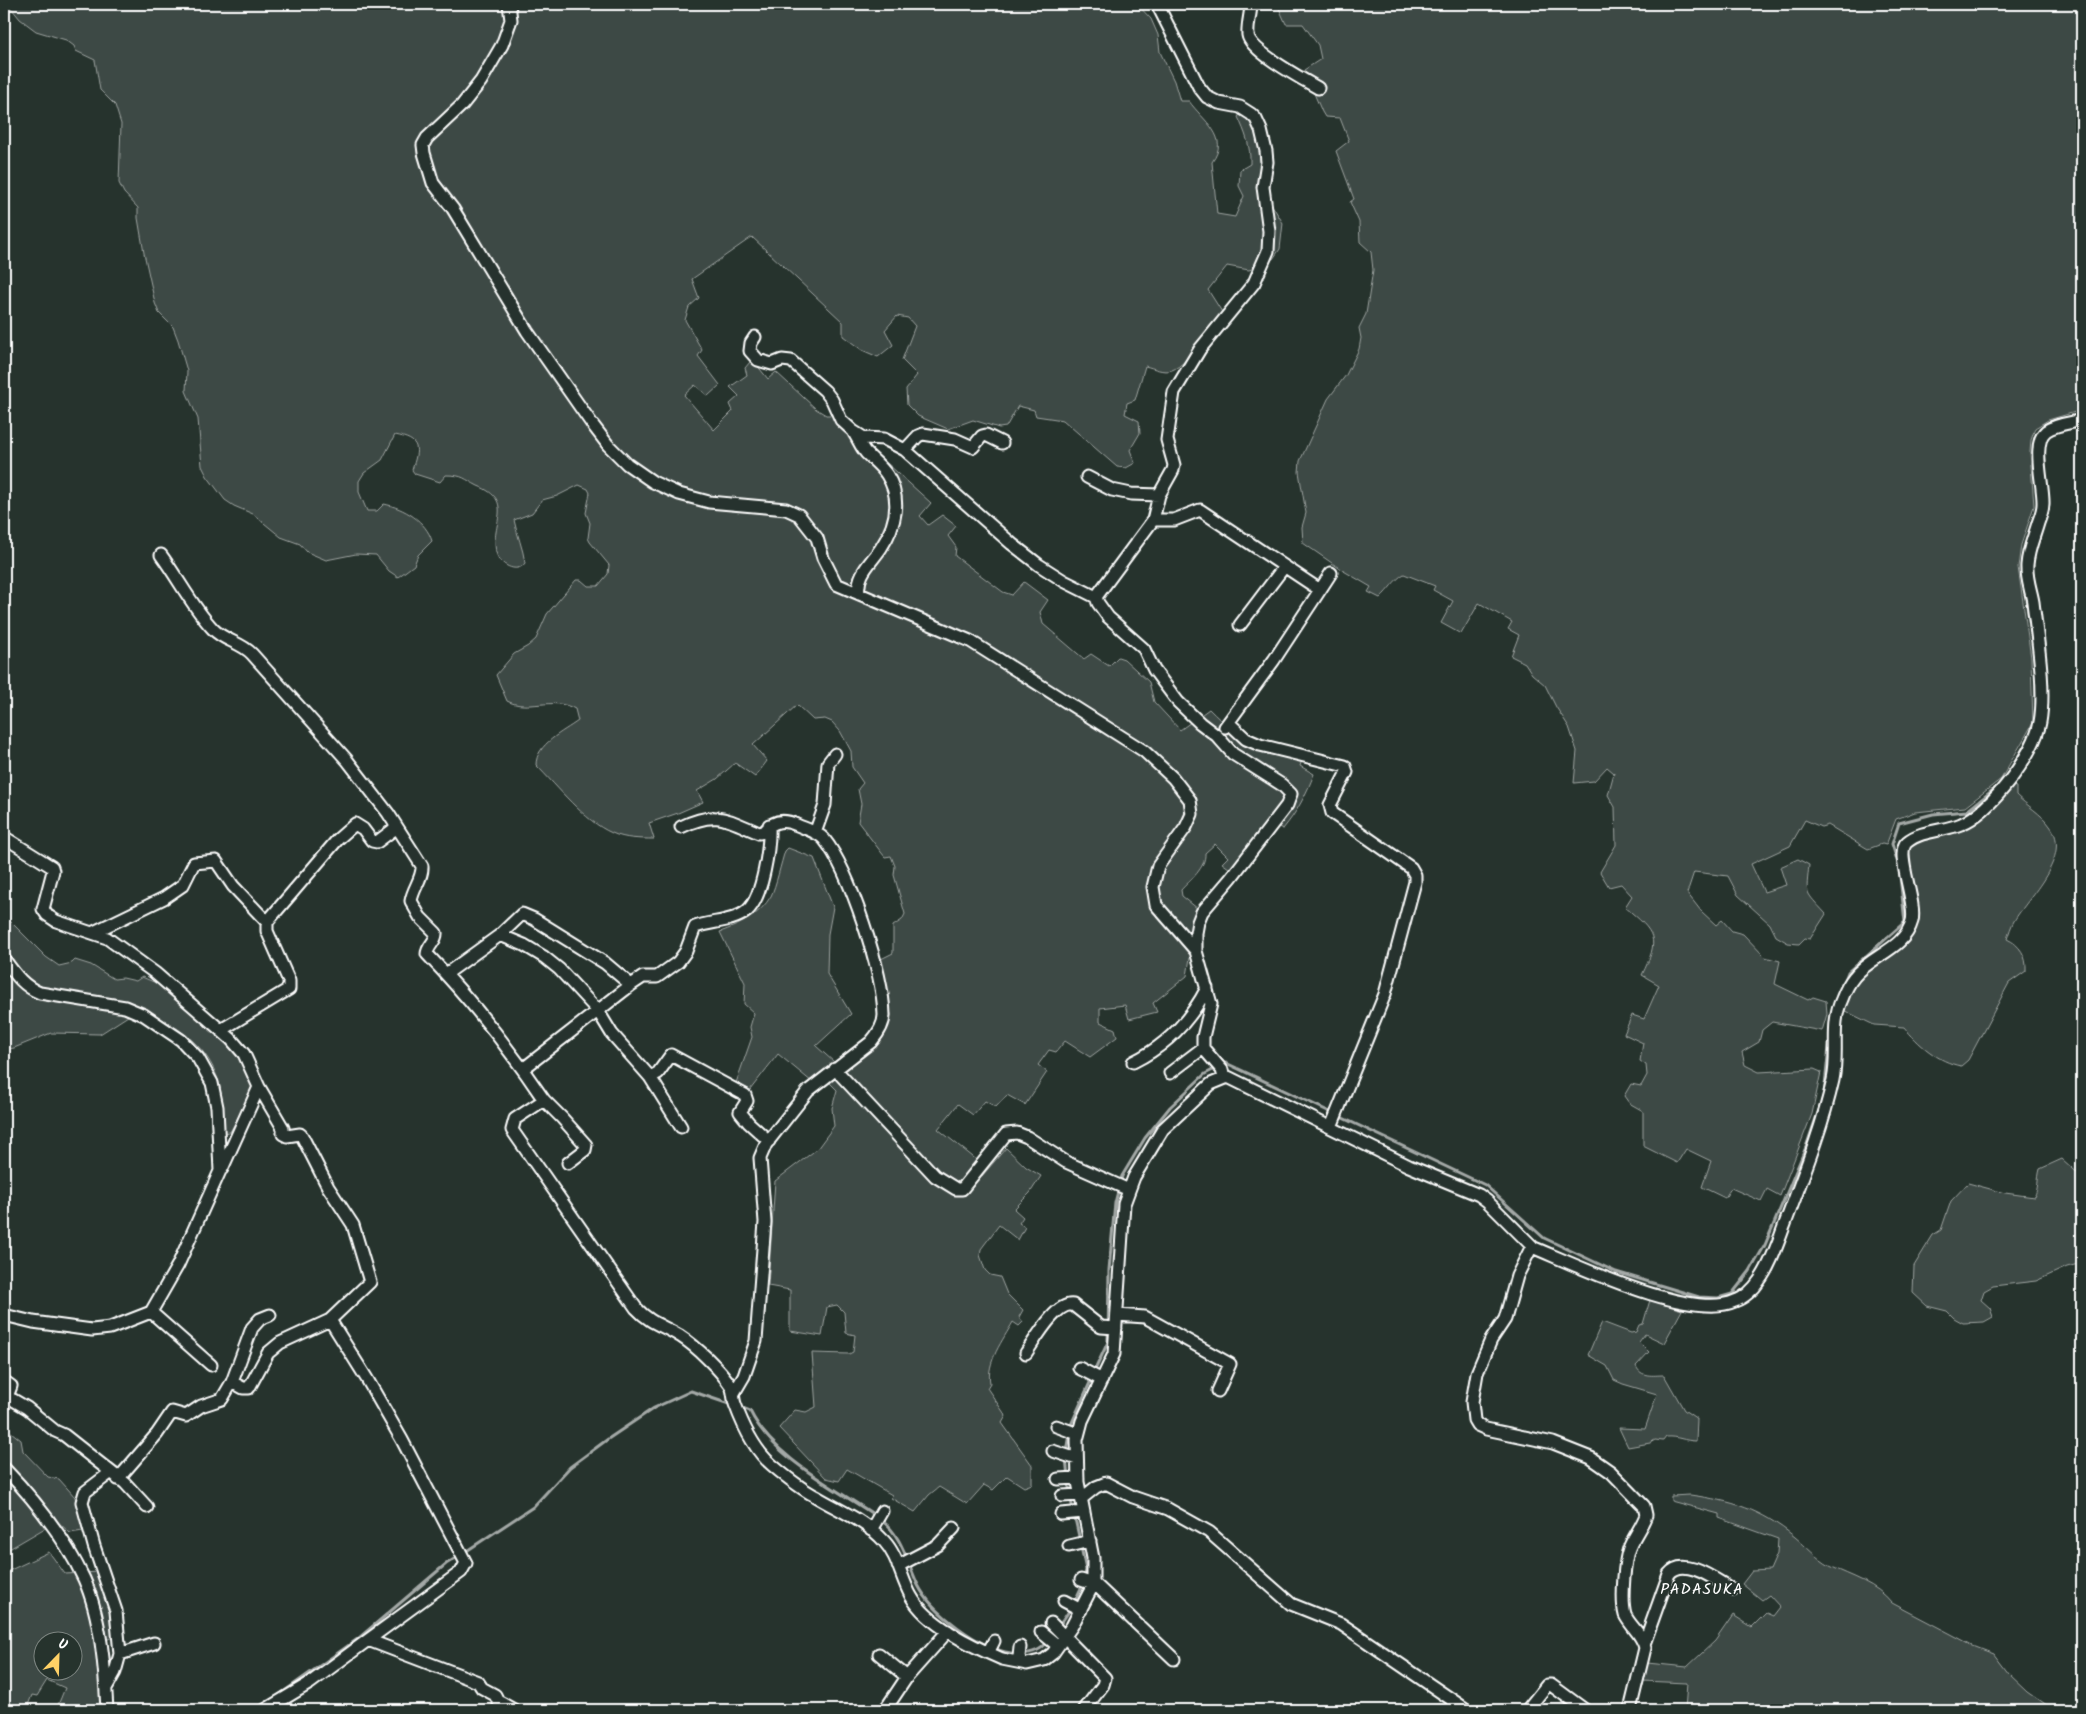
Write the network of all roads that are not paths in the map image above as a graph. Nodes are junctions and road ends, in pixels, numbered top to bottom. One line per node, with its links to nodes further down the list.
1 (510, 4): 17 (street)
2 (1157, 4): 11 (street)
3 (1251, 4): 4 (street)
4 (1318, 88)
5 (755, 337): 7 (street)
6 (2082, 420): 53 (street)
7 (853, 431): 9 (street); 17 (street)
8 (1002, 443): 9 (street)
9 (905, 450): 18 (street)
10 (1087, 477): 11 (street)
11 (1158, 495): 12 (street)
12 (1153, 520): 14 (street); 18 (street)
13 (161, 555): 24 (street)
14 (1284, 568): 16 (street); 19 (street)
15 (1331, 573): 16 (street)
16 (1320, 590): 20 (street)
17 (859, 594): 31 (street)
18 (1096, 597): 21 (street)
19 (1240, 625)
20 (1229, 722): 21 (street); 47 (street)
21 (1217, 736): 31 (street)
22 (834, 754): 26 (street)
23 (769, 825): 25 (street); 26 (street); 34 (street)
24 (397, 827): 28 (street); 33 (street)
25 (681, 827)
26 (815, 833): 41 (street)
27 (4, 837): 29 (street)
28 (267, 922): 29 (street); 37 (street)
29 (94, 932): 37 (street)
30 (500, 935): 33 (street); 34 (street); 36 (street)
31 (1196, 951): 35 (street)
32 (4, 959): 51 (street)
33 (446, 974): 40 (street)
34 (631, 985): 36 (street)
35 (1207, 988): 38 (street); 39 (street)
36 (598, 1011): 40 (street); 44 (street)
37 (221, 1030): 45 (street)
38 (1203, 1048): 42 (street); 43 (street)
39 (1133, 1062)
40 (523, 1069): 46 (street)
41 (835, 1069): 49 (street); 52 (street)
42 (1170, 1072)
43 (1223, 1074): 47 (street); 52 (street)
44 (650, 1077): 48 (street); 49 (street)
45 (259, 1087): 51 (street); 58 (street)
46 (544, 1100): 50 (street); 65 (street)
47 (1331, 1125): 53 (street)
48 (681, 1127)
49 (769, 1141): 65 (street)
50 (568, 1163)
51 (220, 1172): 54 (street)
52 (1120, 1187): 57 (street)
53 (1532, 1247): 79 (street)
54 (152, 1312): 55 (street); 61 (street)
55 (4, 1315)
56 (270, 1315): 63 (street)
57 (1117, 1315): 59 (street); 64 (street)
58 (330, 1320): 63 (street); 77 (street)
59 (1109, 1328): 60 (street); 68 (street)
60 (1026, 1353)
61 (211, 1365)
62 (4, 1381): 67 (street)
63 (232, 1382): 67 (street)
64 (1218, 1391)
65 (734, 1396): 71 (street)
66 (4, 1468): 84 (street)
67 (114, 1476): 69 (street); 80 (street)
68 (1072, 1496): 73 (street); 90 (street)
69 (147, 1508)
70 (954, 1528): 71 (street)
71 (905, 1563): 75 (street)
72 (1081, 1580): 73 (street)
73 (1093, 1584): 76 (street); 82 (street)
74 (1733, 1590): 79 (street)
75 (948, 1631): 76 (street); 83 (street)
76 (1052, 1634): 89 (street)
77 (368, 1640): 86 (street); 87 (street)
78 (154, 1643): 80 (street)
79 (1644, 1644): 93 (street)
80 (120, 1654): 84 (street)
81 (879, 1654): 83 (street)
82 (1174, 1659)
83 (907, 1677): 88 (street)
84 (106, 1688): 85 (street)
85 (107, 1710)
86 (265, 1710)
87 (514, 1710)
88 (885, 1710)
89 (1084, 1710)
90 (1467, 1710)
91 (1527, 1710): 92 (street)
92 (1585, 1710)
93 (1630, 1710)

